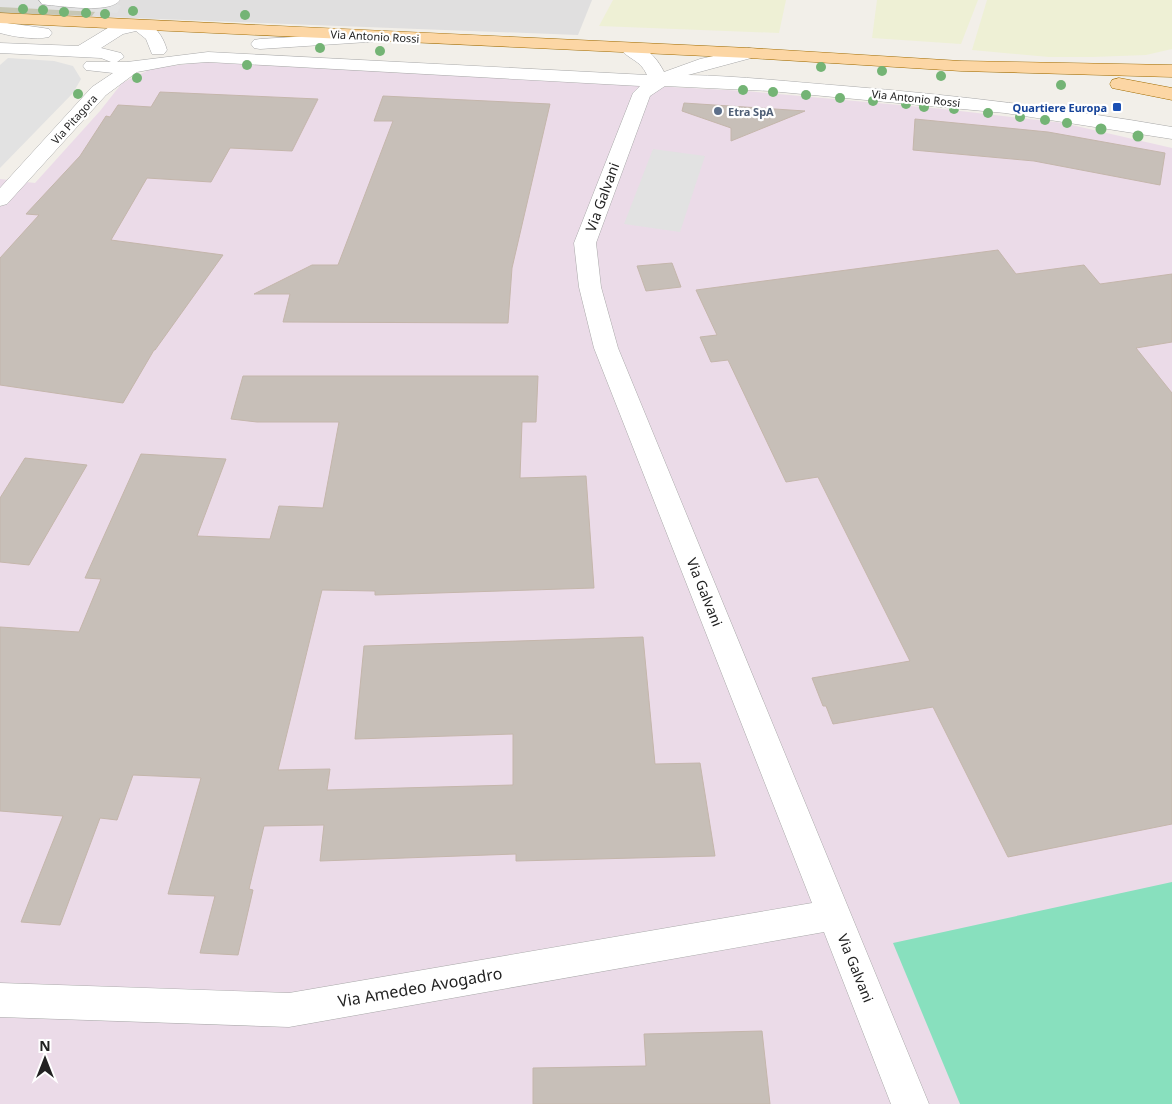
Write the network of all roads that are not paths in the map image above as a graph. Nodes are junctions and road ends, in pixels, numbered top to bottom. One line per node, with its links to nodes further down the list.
1 (48, 0): 2 (street)
2 (107, 1)
3 (0, 18): 4 (main road, Via Antonio Rossi)
4 (140, 25): 6 (main road, Via Antonio Rossi); 9 (street); 11 (street)
5 (0, 27): 11 (street)
6 (377, 37): 8 (main road, Via Antonio Rossi); 9 (street)
7 (0, 48): 11 (street)
8 (629, 48): 10 (main road, Via Antonio Rossi); 15 (street)
9 (158, 50): 13 (street)
10 (749, 53): 12 (main road, Via Antonio Rossi); 15 (street, Via Antonio Rossi)
11 (87, 59): 13 (street); 16 (street, Via Pitagora)
12 (961, 66): 14 (main road, Via Antonio Rossi); 17 (main road, Via Antonio Rossi)
13 (130, 68): 15 (street, Via Antonio Rossi); 16 (street)
14 (1172, 71)
15 (658, 81): 18 (street, Via Antonio Rossi); 20 (street, Via Galvani)
16 (99, 91): 19 (street, Via Pitagora)
17 (1172, 94)
18 (1172, 133)
19 (0, 200)
20 (835, 916): 21 (street, Via Amedeo Avogadro); 22 (street, Via Galvani)
21 (0, 1000)
22 (910, 1104)

